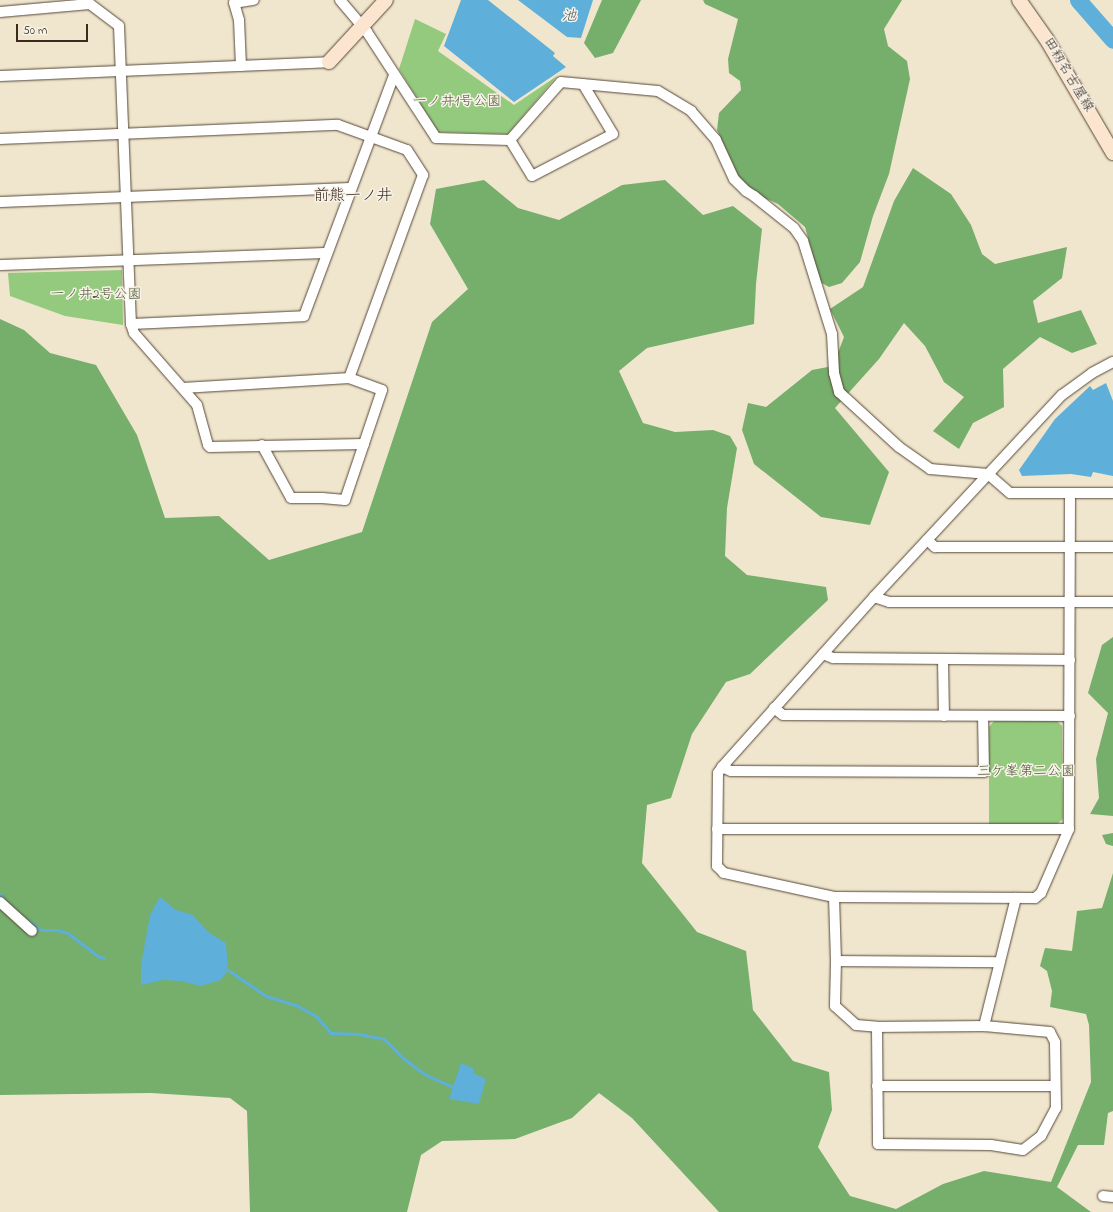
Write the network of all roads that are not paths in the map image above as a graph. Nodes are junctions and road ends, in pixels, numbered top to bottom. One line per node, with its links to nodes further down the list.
1 (254, 0): 8 (street)
2 (340, 0): 6 (street)
3 (386, 0): 6 (main road)
4 (1019, 0): 17 (main road, 田籾名古屋線)
5 (0, 12): 9 (street)
6 (362, 28): 7 (main road); 11 (street)
7 (329, 62): 8 (street)
8 (241, 66): 9 (street)
9 (120, 70): 10 (street); 13 (street)
10 (0, 76)
11 (394, 76): 14 (street); 16 (street)
12 (583, 84): 16 (street); 16 (street); 30 (street)
13 (123, 134): 14 (street); 15 (street); 19 (street)
14 (371, 136): 18 (street); 26 (street)
15 (0, 139)
16 (510, 140)
17 (1113, 153)
18 (351, 188): 19 (street); 21 (street)
19 (126, 197): 20 (street); 22 (street)
20 (0, 202)
21 (326, 254): 22 (street); 24 (street)
22 (130, 260): 23 (street); 24 (street)
23 (0, 265)
24 (131, 324): 27 (street)
25 (1113, 362): 30 (street)
26 (349, 378): 27 (street); 28 (street)
27 (183, 388): 29 (street)
28 (364, 444): 29 (street); 29 (street)
29 (262, 445)
30 (988, 474): 31 (street); 33 (street)
31 (1070, 493): 32 (street); 34 (street)
32 (1113, 493)
33 (927, 540): 34 (street); 36 (street)
34 (1070, 547): 35 (street); 37 (street)
35 (1113, 547)
36 (874, 597): 37 (street); 39 (street)
37 (1071, 602): 38 (street); 41 (street)
38 (1113, 602)
39 (823, 654): 40 (street); 42 (street)
40 (943, 660): 41 (street); 43 (street)
41 (1070, 660): 45 (street)
42 (774, 708): 43 (street); 46 (street)
43 (944, 716): 44 (street)
44 (983, 716): 45 (street); 46 (street)
45 (1070, 716): 48 (street)
46 (722, 767): 47 (street)
47 (717, 829): 48 (street); 49 (street)
48 (1069, 829): 50 (street)
49 (834, 897): 50 (street); 53 (street)
50 (1016, 898): 54 (street)
51 (0, 902): 52 (street)
52 (32, 932)
53 (836, 961): 54 (street); 56 (street)
54 (999, 962): 55 (street)
55 (984, 1026): 56 (street); 58 (street)
56 (877, 1027): 57 (street)
57 (877, 1086): 58 (street); 58 (street)
58 (1056, 1086)

